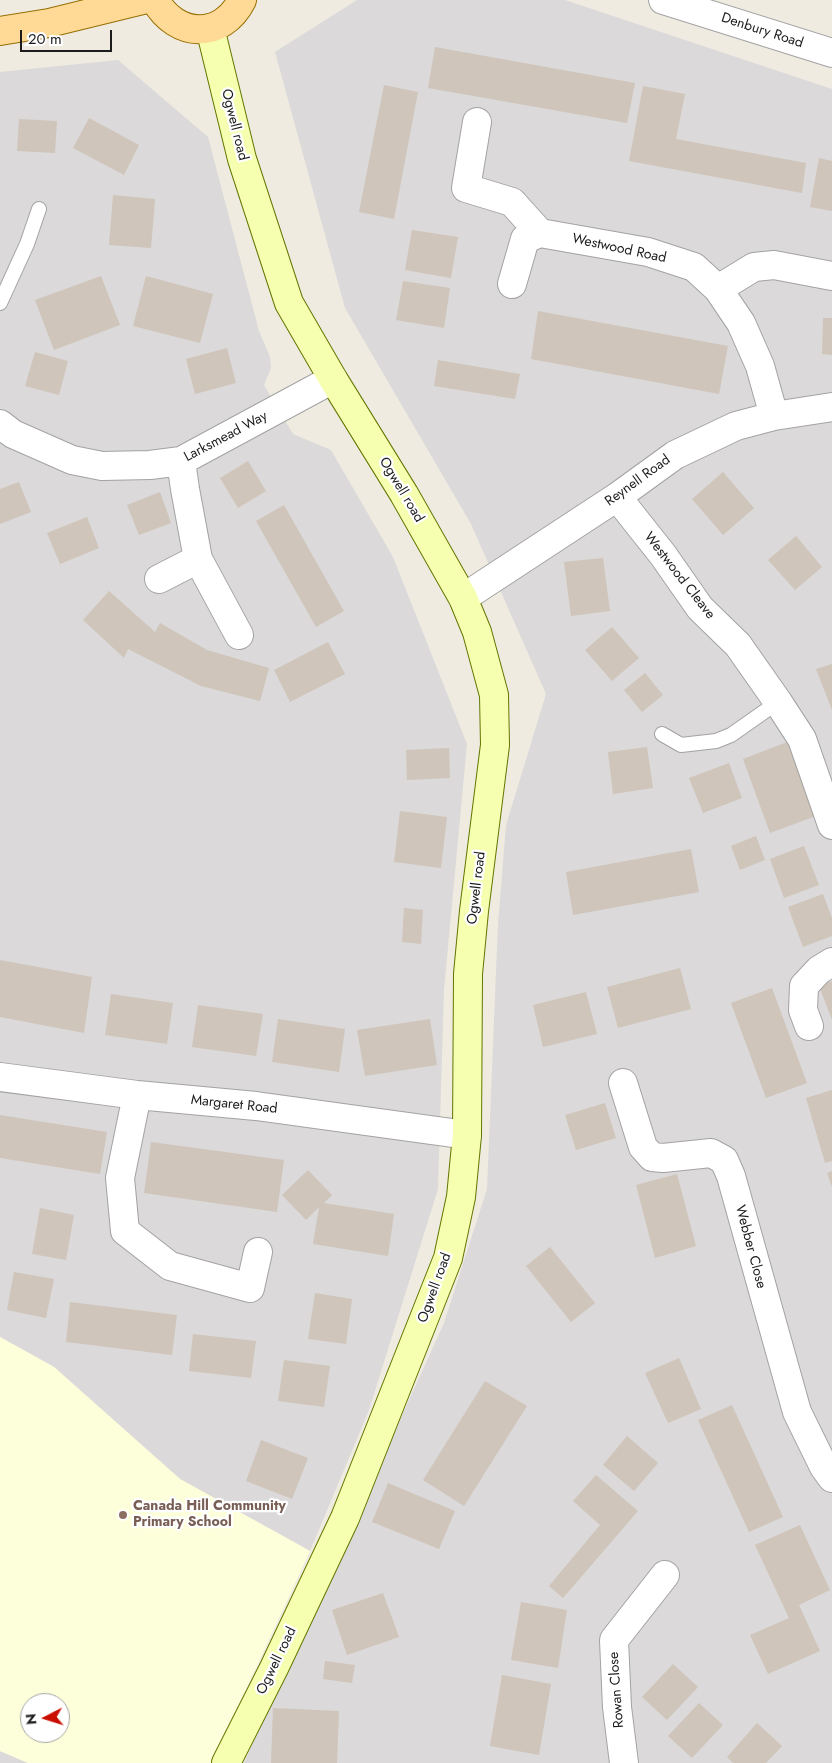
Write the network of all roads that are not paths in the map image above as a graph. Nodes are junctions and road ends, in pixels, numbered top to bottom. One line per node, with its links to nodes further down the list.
1 (144, 0): 6 (main road)
2 (155, 0): 5 (main road)
3 (242, 0): 5 (main road)
4 (663, 0): 7 (street, Denbury Road)
5 (210, 28): 15 (street, Ogwell road)
6 (0, 31)
7 (832, 53)
8 (477, 122): 10 (street)
9 (40, 209): 14 (lane)
10 (540, 233): 12 (street); 13 (street, Westwood Road)
11 (832, 276): 13 (street)
12 (512, 284)
13 (718, 289): 17 (street, Westwood Road)
14 (0, 303)
15 (333, 379): 19 (street, Larksmead Way); 23 (street, Ogwell road)
16 (832, 407): 17 (street, Reynell Road)
17 (774, 416): 20 (street, Reynell Road)
18 (0, 424): 19 (street, Larksmead Way)
19 (182, 461): 21 (street)
20 (617, 498): 23 (street, Reynell Road); 25 (street, Westwood Cleave)
21 (198, 559): 22 (street); 24 (street)
22 (158, 579)
23 (463, 598): 33 (street, Ogwell road)
24 (239, 635)
25 (778, 702): 26 (lane); 27 (street, Westwood Cleave)
26 (662, 734)
27 (832, 825)
28 (832, 962): 29 (street)
29 (809, 1026)
30 (0, 1077): 32 (street, Margaret Road)
31 (623, 1082): 35 (street, Webber Close)
32 (137, 1095): 33 (street, Margaret Road); 34 (street)
33 (468, 1135): 37 (street, Ogwell road)
34 (258, 1252)
35 (832, 1478)
36 (665, 1575): 38 (street, Rowan Close)
37 (226, 1763)
38 (624, 1763)

